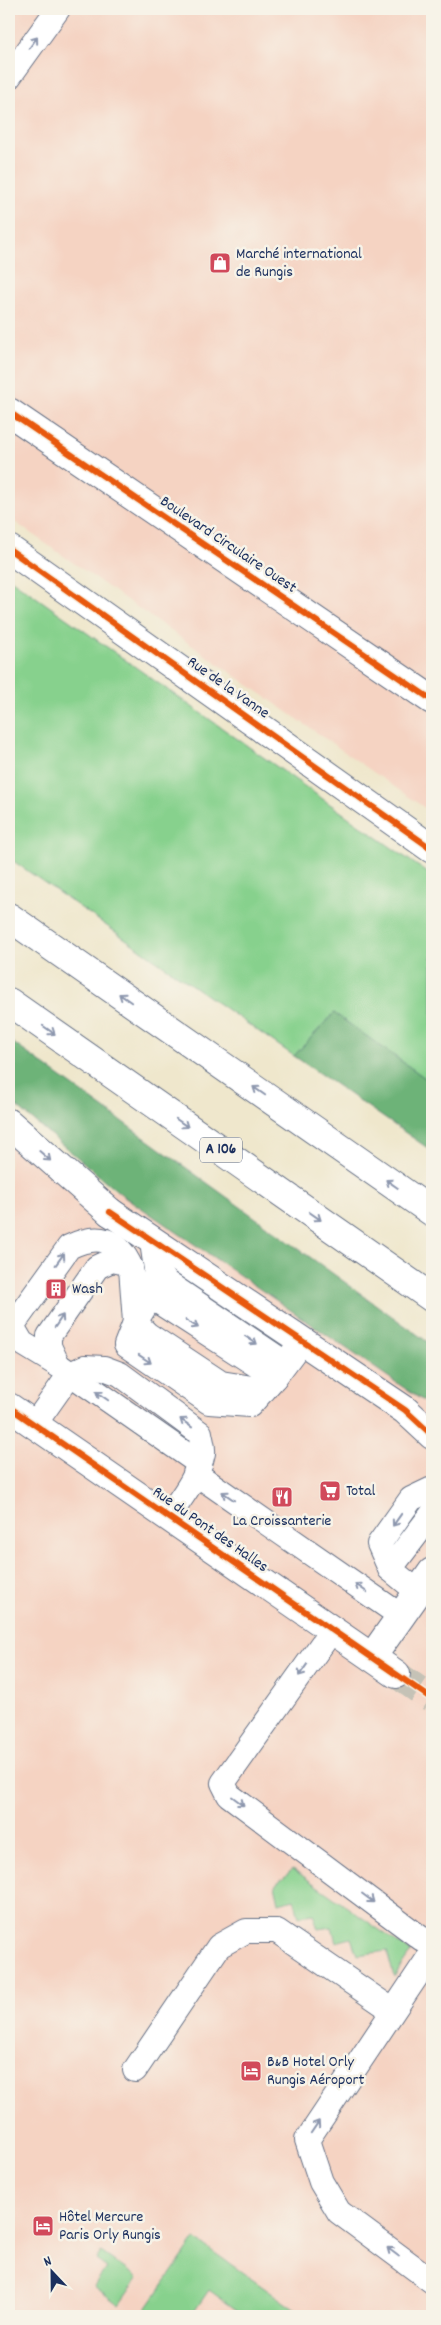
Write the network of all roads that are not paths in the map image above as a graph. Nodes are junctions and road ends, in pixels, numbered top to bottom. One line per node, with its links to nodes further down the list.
1 (58, 9): 2 (lane, one-way to 1)
2 (9, 77)
3 (9, 398): 5 (lane)
4 (9, 412): 5 (main road, Boulevard Circulaire Ouest)
5 (46, 438): 7 (main road, Boulevard Circulaire Ouest)
6 (9, 549): 8 (main road, Rue de la Vanne)
7 (432, 700)
8 (432, 849)
9 (9, 917): 12 (main road, one-way to 9)
10 (9, 1002): 17 (main road, A 106, one-way to 17)
11 (9, 1123): 13 (main road, one-way to 13)
12 (432, 1212)
13 (152, 1242): 15 (lane); 20 (main road)
14 (131, 1268): 18 (lane); 19 (lane, one-way to 14); 21 (lane, one-way to 14)
15 (156, 1269): 16 (lane); 22 (lane, one-way to 22)
16 (151, 1297): 18 (lane); 22 (lane, one-way to 22)
17 (432, 1298)
18 (135, 1322): 22 (lane, one-way to 22)
19 (11, 1328): 21 (lane)
20 (302, 1341): 22 (lane); 25 (main road)
21 (64, 1370): 24 (lane); 26 (lane, one-way to 21)
22 (275, 1377)
23 (9, 1408): 24 (main road, Rue du Pont des Halles)
24 (34, 1426): 29 (main road, Rue du Pont des Halles)
25 (432, 1435)
26 (197, 1468): 29 (lane); 32 (lane, one-way to 26)
27 (432, 1489): 30 (lane, one-way to 30)
28 (432, 1514): 30 (lane)
29 (168, 1517): 33 (main road, Rue du Pont des Halles)
30 (390, 1569): 31 (lane)
31 (425, 1582): 32 (main road)
32 (401, 1616): 34 (main road)
33 (332, 1630): 34 (main road, Rue du Pont des Halles); 36 (lane, one-way to 36)
34 (372, 1657): 35 (main road, Rue du Pont des Halles)
35 (396, 1674)
36 (432, 1940)
37 (432, 1953): 38 (lane)
38 (392, 2010): 39 (lane); 40 (lane, one-way to 38)
39 (134, 2070)
40 (432, 2282)

